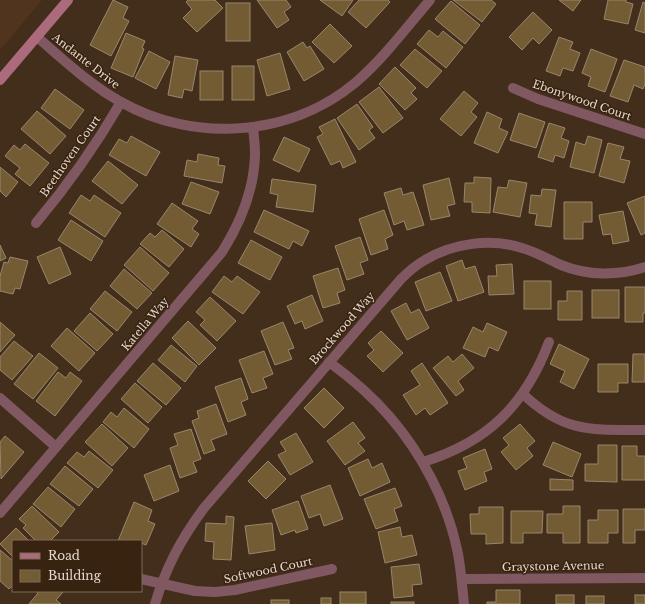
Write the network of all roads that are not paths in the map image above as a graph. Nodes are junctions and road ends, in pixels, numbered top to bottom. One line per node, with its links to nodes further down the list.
1 (68, 0): 3 (main road)
2 (429, 0): 7 (street, Andante Drive)
3 (37, 38): 4 (main road); 6 (street, Andante Drive)
4 (0, 80)
5 (513, 88): 8 (street, Ebonywood Court)
6 (121, 102): 7 (street, Andante Drive); 9 (street, Beethoven Court)
7 (253, 127): 16 (street, Katella Way)
8 (645, 134)
9 (36, 223)
10 (645, 267): 12 (street, Brockwood Way)
11 (548, 342): 13 (street)
12 (329, 362): 17 (street); 23 (street, Brockwood Way)
13 (523, 394): 15 (street); 17 (street)
14 (0, 398): 16 (street)
15 (645, 430)
16 (56, 447): 18 (street, Katella Way)
17 (423, 462): 22 (street)
18 (0, 513)
19 (332, 569): 23 (street, Softwood Court)
20 (645, 578): 22 (street, Graystone Avenue)
21 (142, 579): 23 (street, Softwood Court)
22 (462, 579): 25 (street)
23 (161, 584): 24 (street, Brockwood Way)
24 (155, 604)
25 (464, 604)

